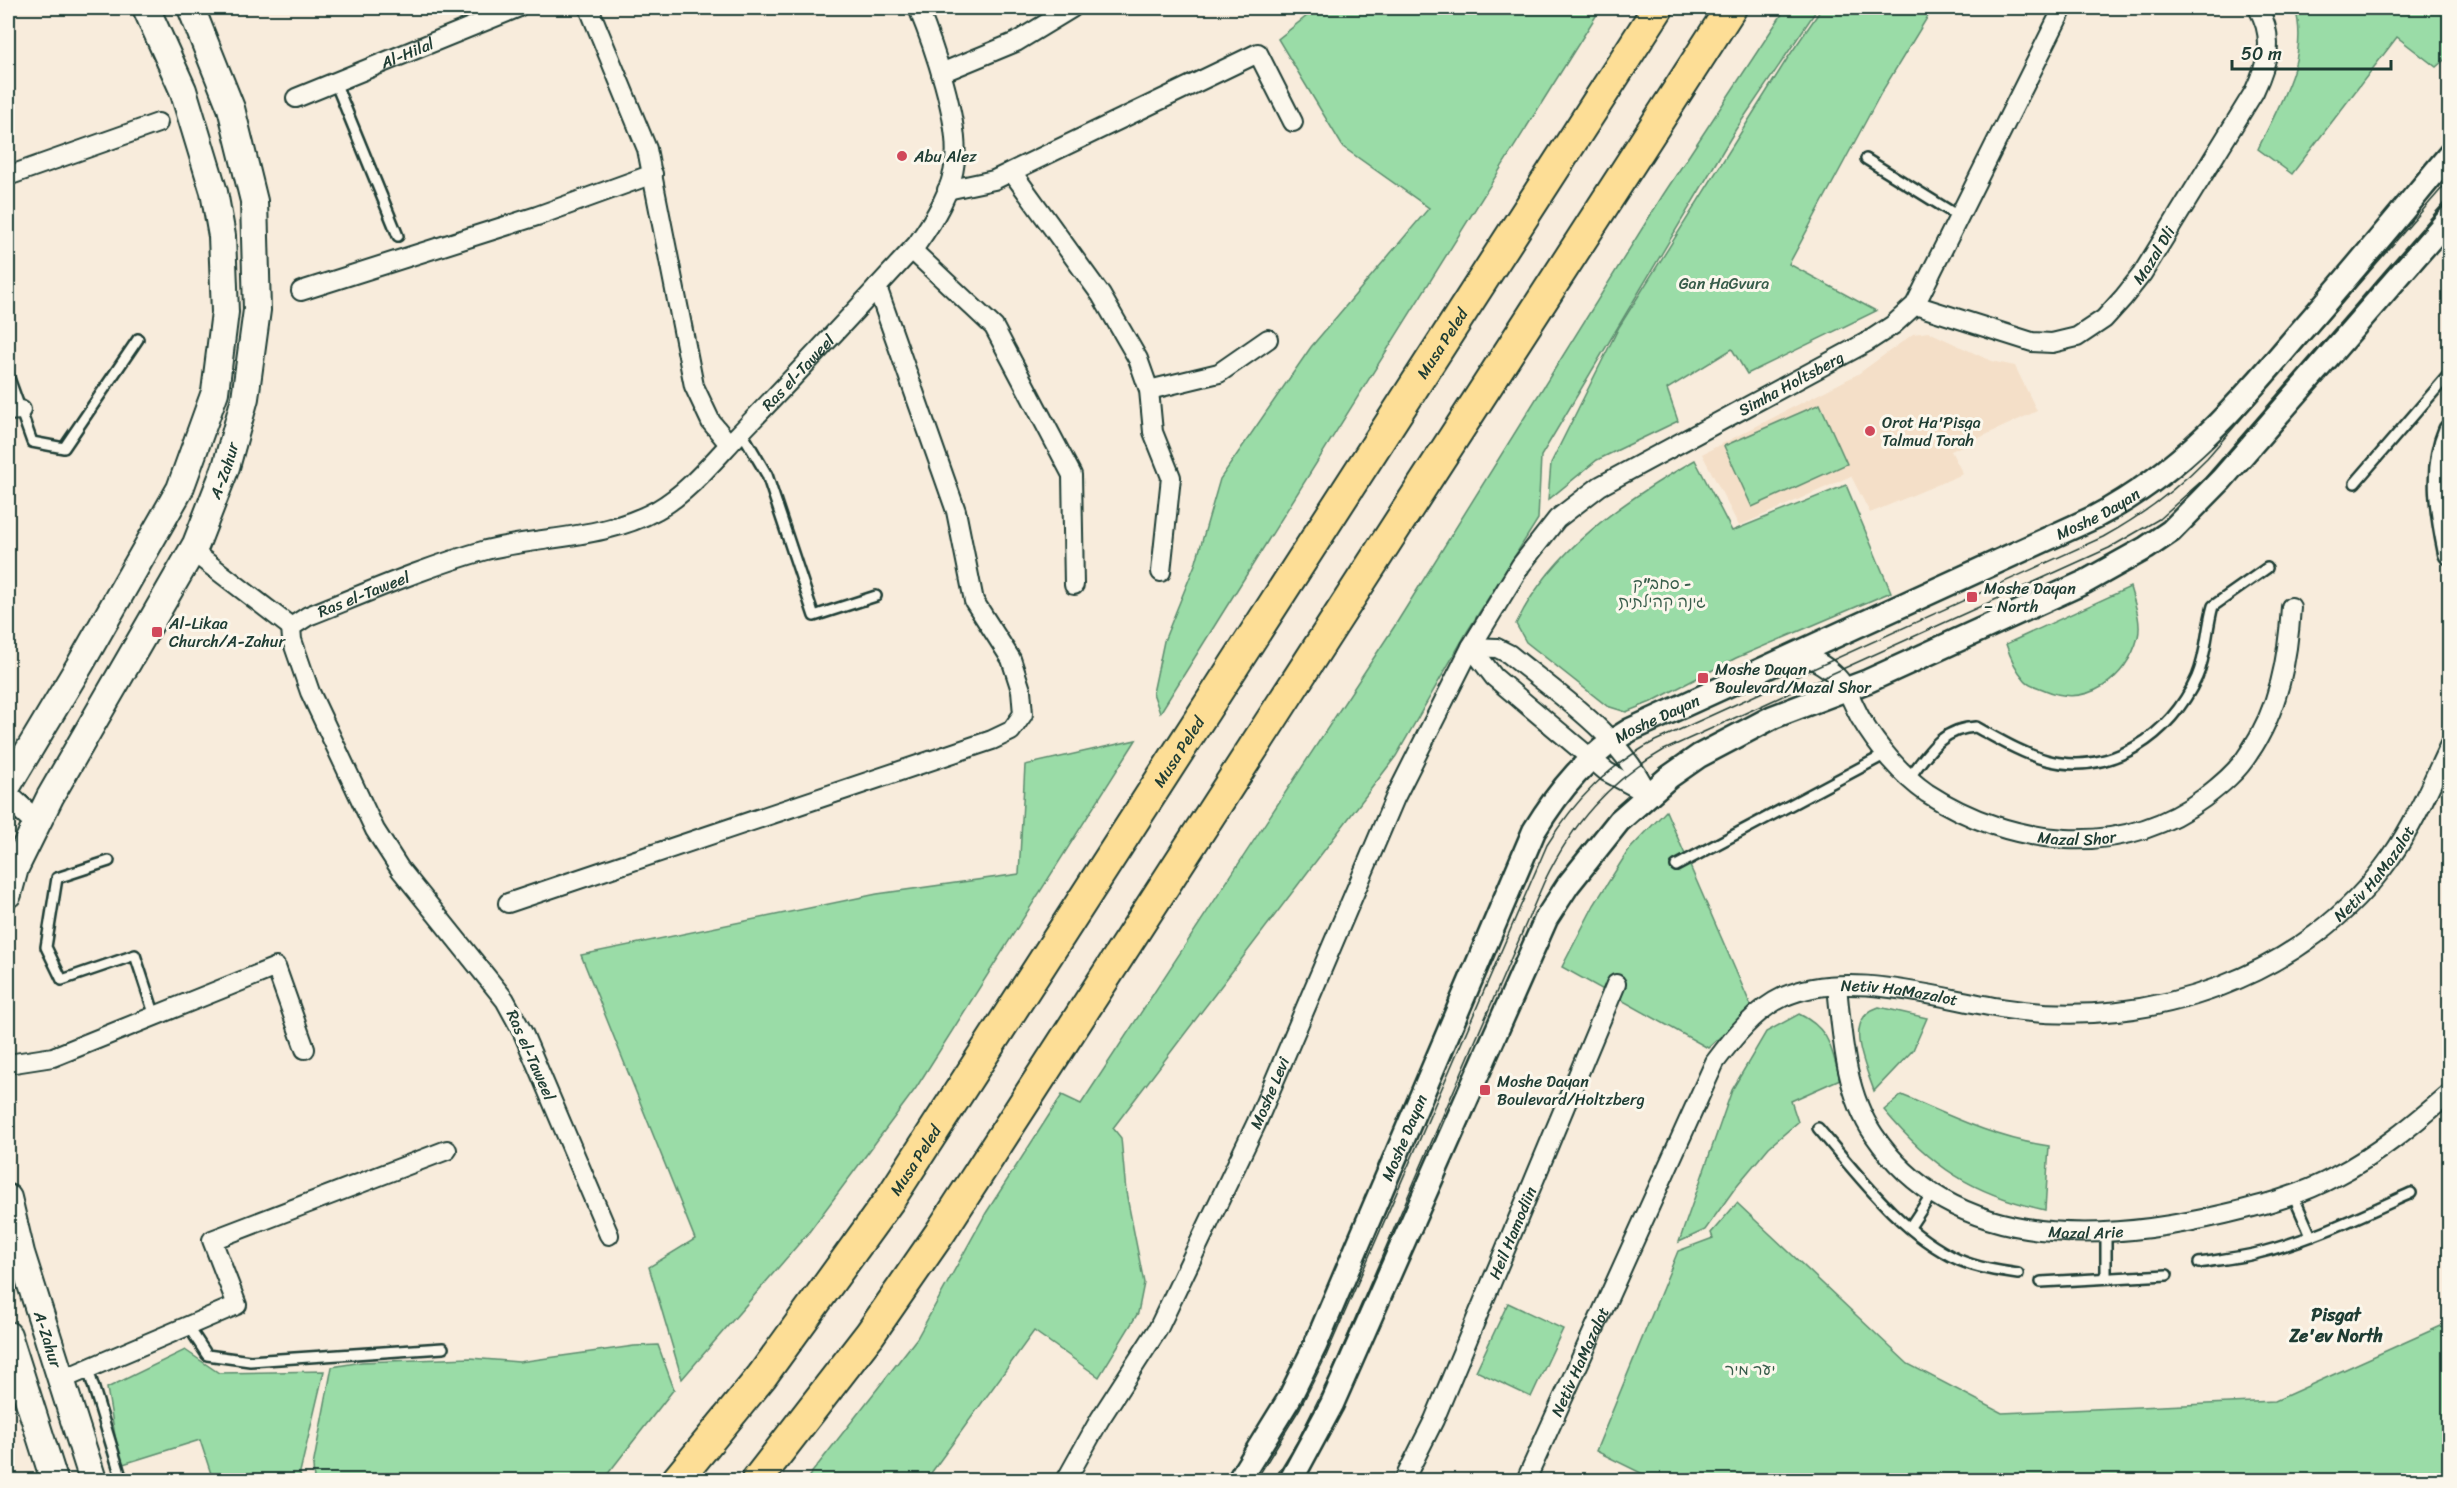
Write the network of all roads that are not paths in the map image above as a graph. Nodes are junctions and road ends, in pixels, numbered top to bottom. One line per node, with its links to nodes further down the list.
1 (146, 8): 50 (main road, A-Zahur)
2 (191, 8): 38 (main road, A-Zahur)
3 (518, 8): 12 (street, Al-Hilal)
4 (589, 8): 19 (street)
5 (918, 8): 11 (street)
6 (1072, 8): 11 (street)
7 (1658, 8): 95 (highway, Musa Peled)
8 (1731, 8): 96 (highway)
9 (2062, 8): 22 (street, Simha Holtsberg)
10 (2258, 8): 28 (street, Mazal Dli)
11 (941, 73): 21 (street, Ras el-Taweel)
12 (335, 82): 13 (street, Al-Hilal); 24 (lane)
13 (296, 98)
14 (1293, 122): 18 (street)
15 (158, 123): 20 (street)
16 (2450, 154): 47 (street, Moshe Dayan)
17 (1866, 159): 22 (lane)
18 (1012, 172): 21 (street); 33 (street)
19 (653, 174): 27 (street); 36 (street)
20 (8, 176)
21 (947, 190): 25 (street, Ras el-Taweel)
22 (1958, 216): 28 (street, Simha Holtsberg)
23 (2450, 217): 48 (street)
24 (398, 236)
25 (912, 250): 26 (street, Ras el-Taweel); 42 (street)
26 (877, 287): 36 (street, Ras el-Taweel); 65 (street)
27 (301, 291)
28 (1915, 305): 46 (street, Simha Holtsberg)
29 (138, 339): 34 (lane)
30 (1268, 339): 33 (street)
31 (2450, 373): 37 (lane)
32 (8, 375): 34 (lane)
33 (1149, 390): 41 (street)
34 (14, 411)
35 (2450, 431): 39 (street)
36 (735, 438): 43 (lane); 45 (street, Ras el-Taweel)
37 (2355, 483)
38 (192, 551): 45 (street); 61 (main road, A-Zahur)
39 (2450, 553)
40 (2266, 568): 56 (lane)
41 (1161, 572)
42 (1074, 585)
43 (876, 596)
44 (2291, 607): 56 (street, Mazal Shor)
45 (291, 627): 80 (street, Ras el-Taweel)
46 (1471, 647): 49 (street, Simha Holtsberg); 51 (street); 55 (street)
47 (1798, 652): 48 (street, Mazal Shor); 51 (street, Moshe Dayan)
48 (1847, 689): 54 (street, Mazal Shor); 58 (street)
49 (1447, 694): 97 (street, Moshe Levi)
50 (39, 730): 53 (main road); 57 (main road, A-Zahur)
51 (1613, 740): 55 (street, Moshe Dayan); 58 (street)
52 (2450, 744): 67 (street, Netiv HaMazalot)
53 (8, 750)
54 (1886, 754): 56 (street, Mazal Shor); 63 (lane)
55 (1590, 758): 58 (street); 98 (street, Moshe Dayan)
56 (1909, 778)
57 (8, 785)
58 (1648, 794): 99 (street)
59 (8, 796): 61 (street)
60 (8, 818): 61 (street)
61 (38, 823): 64 (main road, A-Zahur)
62 (109, 861): 68 (lane)
63 (1676, 866)
64 (8, 894)
65 (508, 903)
66 (1616, 984): 100 (street, Heil Hamodiin)
67 (1837, 986): 74 (street, Mazal Arie); 101 (street, Netiv HaMazalot)
68 (155, 1016): 69 (street); 70 (street)
69 (306, 1049)
70 (8, 1064)
71 (2450, 1093): 76 (street, Mazal Arie)
72 (1818, 1128): 78 (lane)
73 (447, 1150): 87 (street)
74 (1933, 1192): 78 (lane); 79 (street, Mazal Arie)
75 (2411, 1193): 81 (lane)
76 (2293, 1195): 79 (street, Mazal Arie); 81 (lane)
77 (8, 1197): 91 (main road, A-Zahur)
78 (1910, 1227): 83 (lane)
79 (2106, 1232): 85 (lane)
80 (609, 1235)
81 (2311, 1236): 82 (lane)
82 (2199, 1263)
83 (2018, 1274)
84 (2167, 1275): 85 (lane)
85 (2106, 1278): 86 (lane)
86 (2041, 1282)
87 (188, 1326): 89 (lane); 90 (street)
88 (8, 1335): 92 (main road)
89 (443, 1348)
90 (87, 1369): 91 (street); 94 (lane)
91 (61, 1380): 93 (main road, A-Zahur)
92 (54, 1480)
93 (93, 1480)
94 (122, 1480)
95 (677, 1480)
96 (757, 1480)
97 (1066, 1480)
98 (1239, 1480)
99 (1292, 1480)
100 (1404, 1480)
101 (1526, 1480)

